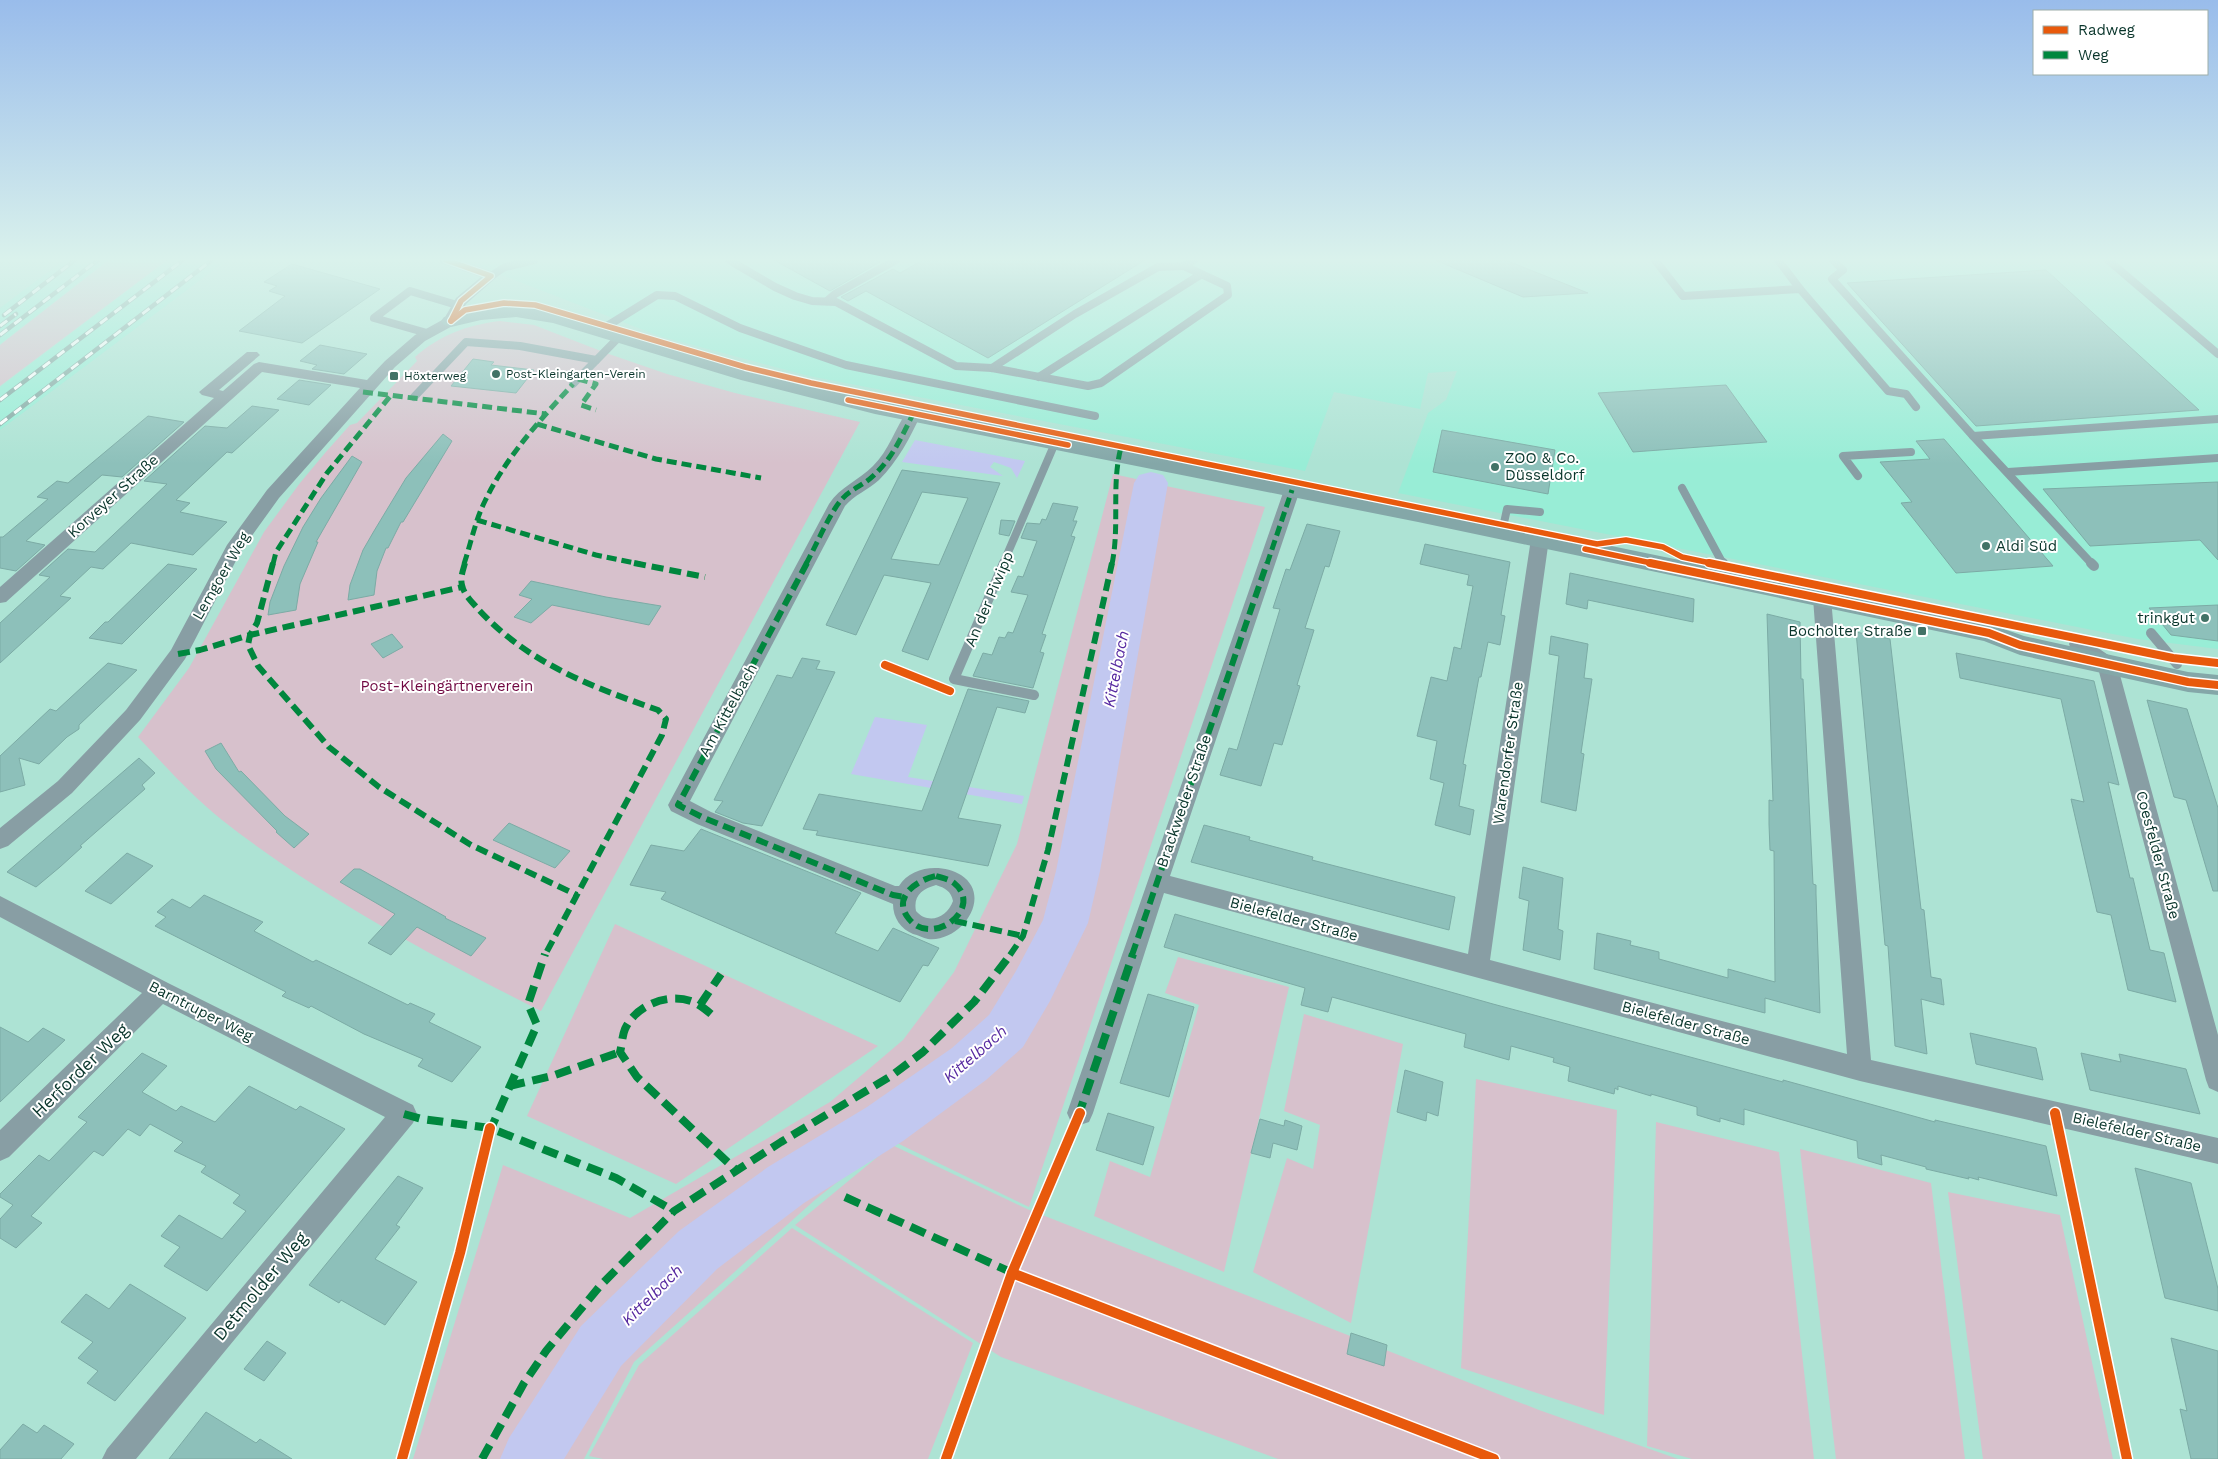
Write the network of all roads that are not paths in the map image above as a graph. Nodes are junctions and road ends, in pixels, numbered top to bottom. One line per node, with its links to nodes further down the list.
1 (410, 328): 13 (lane)
2 (434, 328): 13 (street, Lemgoer Weg)
3 (589, 328): 14 (street)
4 (616, 328): 14 (lane)
5 (740, 328): 24 (lane)
6 (885, 328): 17 (lane)
7 (1053, 328): 17 (lane)
8 (1116, 328): 18 (lane)
9 (1180, 328): 18 (lane)
10 (1834, 328): 22 (lane)
11 (1876, 328): 26 (lane)
12 (2188, 328): 15 (lane)
13 (427, 333): 20 (street, Lemgoer Weg)
14 (609, 334): 16 (lane); 23 (street)
15 (2218, 354)
16 (596, 360): 19 (lane); 21 (lane)
17 (992, 368): 18 (lane)
18 (1039, 377)
19 (573, 384)
20 (369, 385): 39 (street, Korveyer Straße); 49 (street, Lemgoer Weg)
21 (414, 397)
22 (1916, 407)
23 (912, 414): 27 (street); 51 (street, Am Kittelbach)
24 (1095, 416)
25 (2218, 419): 26 (lane)
26 (1974, 436): 30 (lane)
27 (1055, 443): 33 (street); 48 (lane, An der Piwipp)
28 (1911, 452): 31 (lane)
29 (2218, 458): 30 (lane)
30 (2008, 472): 37 (lane)
31 (1858, 476)
32 (1682, 488): 38 (lane)
33 (1292, 490): 35 (street); 50 (street, Brackweder Straße)
34 (1540, 512): 35 (lane)
35 (1502, 532): 36 (street)
36 (1540, 539): 38 (street); 53 (street, Warendorfer Straße)
37 (2094, 566)
38 (1724, 578): 40 (street)
39 (0, 596)
40 (1822, 598): 41 (street); 55 (street)
41 (1989, 633): 43 (street); 44 (street)
42 (2151, 633): 45 (lane)
43 (2078, 644): 44 (street); 45 (street)
44 (2107, 664): 47 (street); 56 (street, Coesfelder Straße)
45 (2177, 664): 46 (street)
46 (2218, 672)
47 (2218, 686)
48 (1034, 696)
49 (0, 840)
50 (1156, 882): 53 (street, Bielefelder Straße); 57 (street, Brackweder Straße)
51 (904, 897)
52 (0, 906): 54 (street, Barntruper Weg)
53 (1477, 968): 55 (street, Bielefelder Straße)
54 (160, 991): 58 (street, Barntruper Weg); 59 (street, Herforder Weg)
55 (1860, 1069): 60 (street, Bielefelder Straße)
56 (2218, 1080)
57 (1080, 1113)
58 (404, 1114): 61 (street, Detmolder Weg)
59 (0, 1148)
60 (2218, 1151)
61 (117, 1459)

